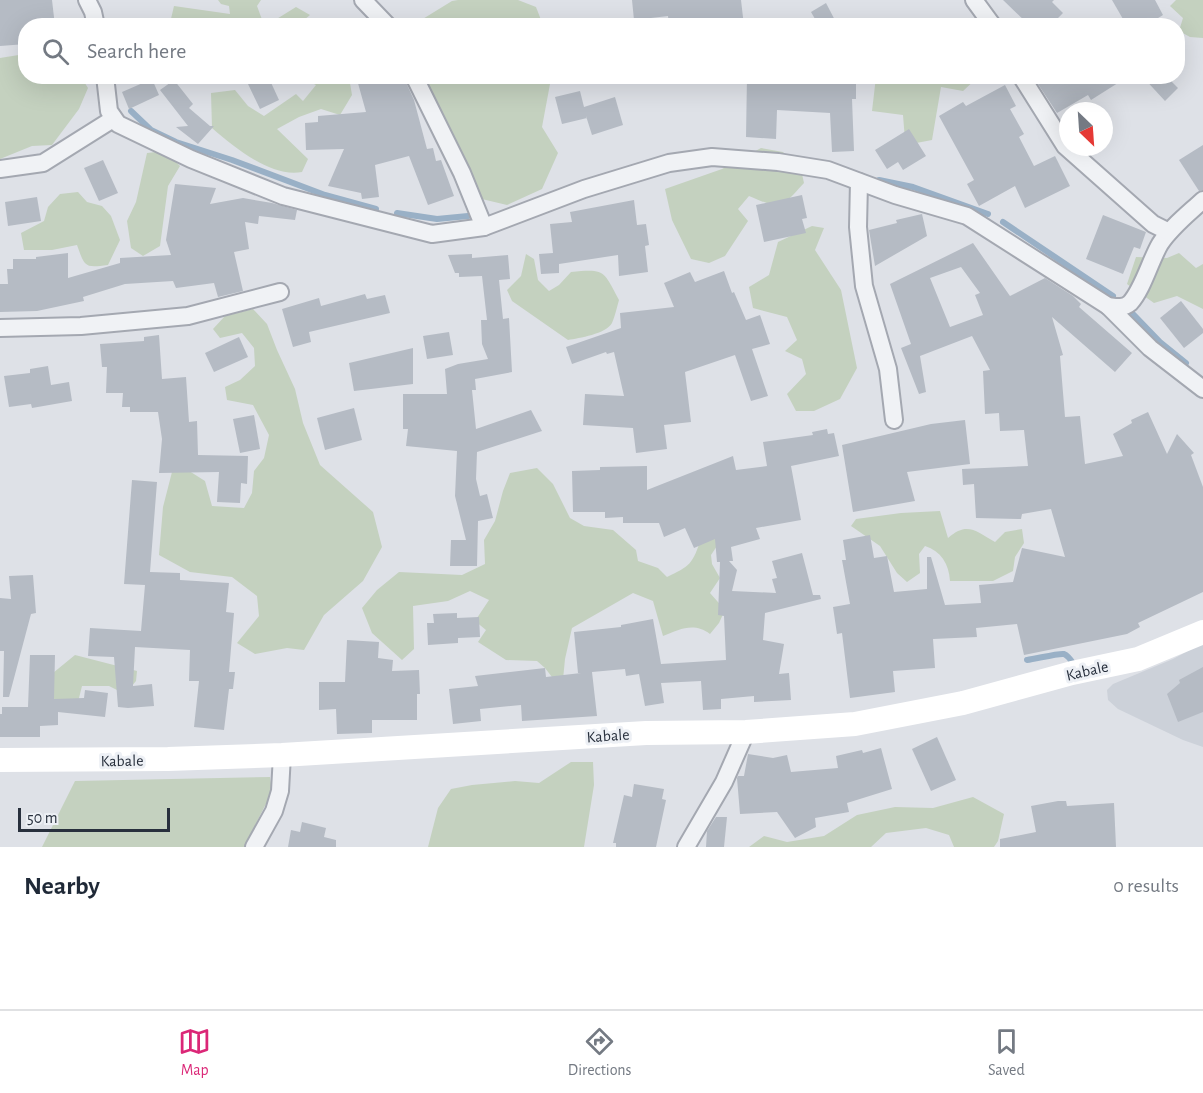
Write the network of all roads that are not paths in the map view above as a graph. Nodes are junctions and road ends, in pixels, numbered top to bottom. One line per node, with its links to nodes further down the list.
1 (87, 0): 4 (street)
2 (363, 0): 5 (street)
3 (974, 0): 6 (street)
4 (94, 18)
5 (380, 18)
6 (987, 18)
7 (106, 84): 10 (street)
8 (418, 84): 14 (street)
9 (1026, 84): 15 (street)
10 (113, 119): 11 (street); 14 (street)
11 (0, 170)
12 (859, 182): 14 (street); 17 (street); 20 (street)
13 (1203, 201): 15 (street)
14 (484, 226)
15 (1169, 232): 17 (street)
16 (280, 292): 18 (street)
17 (1108, 306): 19 (street)
18 (0, 328)
19 (1203, 389)
20 (894, 420)
21 (1203, 632): 22 (street, Kabale)
22 (746, 732): 23 (street, Kabale); 26 (street)
23 (282, 755): 24 (street, Kabale); 25 (street)
24 (0, 760)
25 (254, 847)
26 (686, 847)

